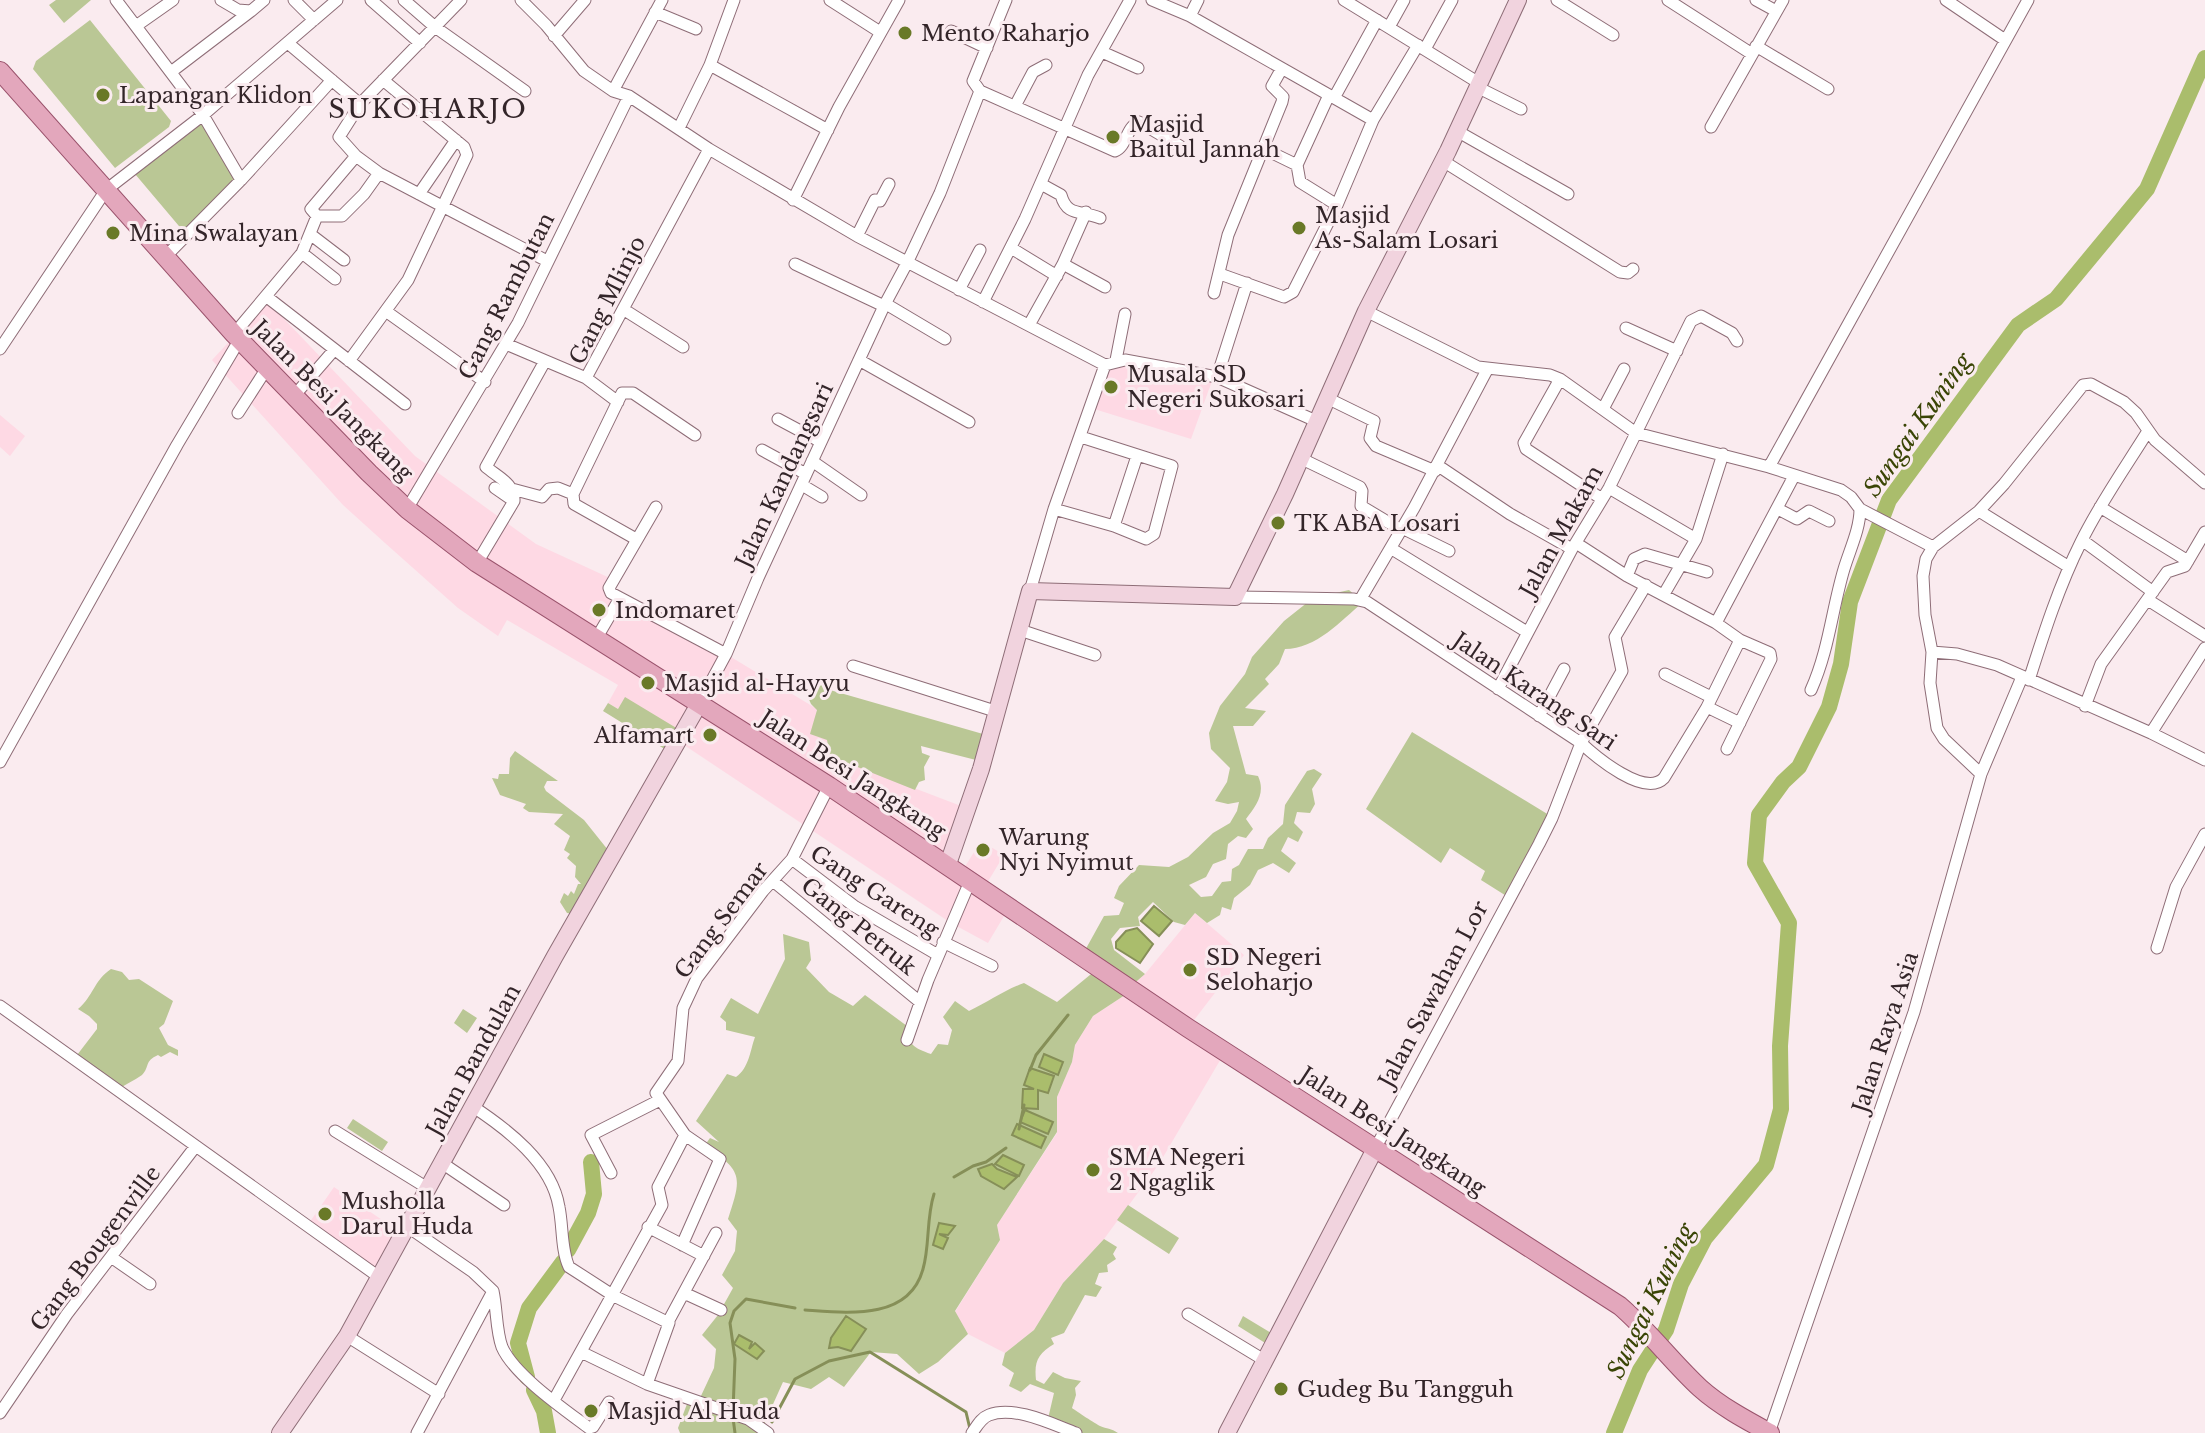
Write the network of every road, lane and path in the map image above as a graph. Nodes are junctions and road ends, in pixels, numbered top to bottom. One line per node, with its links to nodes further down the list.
1 (116, 0): 36 (street)
2 (173, 0): 36 (street)
3 (221, 0): 30 (street)
4 (264, 0): 30 (street)
5 (294, 0): 34 (street)
6 (337, 0): 34 (street)
7 (371, 0): 45 (street)
8 (404, 0): 37 (street)
9 (461, 0): 37 (street)
10 (585, 0): 43 (street)
11 (662, 0): 32 (street)
12 (734, 0): 51 (street)
13 (830, 0): 41 (street)
14 (899, 0): 41 (street)
15 (1006, 0): 48 (street)
16 (1130, 0): 50 (street)
17 (1152, 0): 33 (street)
18 (1198, 0): 33 (street)
19 (1344, 0): 35 (street)
20 (1404, 0): 38 (street)
21 (1452, 0): 47 (street)
22 (1518, 0): 59 (street)
23 (1557, 0): 42 (street)
24 (1668, 0): 49 (street)
25 (1756, 0): 31 (street)
26 (1783, 0): 31 (street)
27 (1946, 0): 44 (street)
28 (2028, 0): 44 (street)
29 (526, 2): 43 (street)
30 (251, 11): 56 (street)
31 (1776, 11): 49 (street)
32 (655, 12): 39 (street); 62 (street)
33 (1190, 16): 54 (street)
34 (314, 20): 46 (street)
35 (1377, 20): 38 (street); 65 (street)
36 (136, 26): 56 (street)
37 (435, 27): 45 (street); 61 (street)
38 (1389, 27): 47 (street)
39 (696, 29)
40 (951, 31): 48 (street)
41 (880, 32): 74 (street)
42 (1613, 35)
43 (554, 36): 62 (street)
44 (2005, 40): 161 (street)
45 (420, 43): 58 (street)
46 (289, 44): 57 (street); 69 (street)
47 (1422, 47): 59 (street); 70 (street)
48 (987, 48): 63 (street, Jalan Kandangsari)
49 (1754, 50): 60 (street); 71 (street)
50 (1102, 52): 53 (street); 73 (street)
51 (710, 65): 72 (street); 74 (street)
52 (1046, 65): 67 (street)
53 (1138, 68)
54 (1281, 70): 65 (street); 78 (street)
55 (0, 71): 87 (main road, Jalan Besi Jangkang)
56 (171, 72): 69 (street)
57 (332, 80): 66 (street); 84 (street)
58 (383, 80): 66 (street); 76 (street)
59 (1478, 85): 68 (street); 75 (street)
60 (1828, 89)
61 (525, 91)
62 (613, 91): 64 (street)
63 (980, 91): 67 (street); 104 (street, Jalan Kandangsari)
64 (629, 96): 72 (street); 103 (street, Gang Rambutan)
65 (1332, 97): 70 (street); 82 (street)
66 (360, 104): 80 (street)
67 (1015, 106): 73 (street)
68 (1521, 109)
69 (203, 115): 84 (street); 87 (street)
70 (1373, 120): 91 (street)
71 (1711, 127)
72 (679, 128): 79 (street)
73 (1066, 129): 77 (street); 86 (street)
74 (828, 130): 90 (street)
75 (1457, 131): 81 (street); 89 (street)
76 (456, 140): 88 (street); 92 (street)
77 (1180, 146)
78 (1262, 148): 82 (street); 108 (street)
79 (709, 149): 90 (street); 117 (street, Gang Mlinjo)
80 (356, 156): 83 (street); 94 (street)
81 (1443, 161): 106 (street); 118 (street)
82 (1297, 165): 91 (street)
83 (379, 173): 88 (street); 94 (street)
84 (241, 180): 101 (street)
85 (889, 184): 97 (street)
86 (1041, 184): 93 (street); 98 (street)
87 (106, 190): 101 (main road, Jalan Besi Jangkang); 128 (street)
88 (419, 194): 92 (street)
89 (1568, 194)
90 (793, 200): 97 (street)
91 (1337, 205): 110 (street)
92 (441, 206): 103 (street); 119 (street)
93 (1086, 212): 95 (street); 107 (street)
94 (317, 216): 96 (street)
95 (1100, 218)
96 (310, 234): 100 (street); 102 (street)
97 (857, 236): 104 (street)
98 (1011, 248): 107 (street); 115 (street)
99 (980, 250): 112 (street)
100 (302, 253): 109 (street); 114 (street)
101 (165, 257): 123 (main road, Jalan Besi Jangkang)
102 (344, 260)
103 (547, 261): 126 (street, Gang Rambutan)
104 (907, 263): 112 (street); 116 (street, Jalan Kandangsari)
105 (795, 264): 116 (street)
106 (1633, 269)
107 (1060, 270): 111 (street); 121 (street)
108 (1220, 274): 110 (street); 113 (street)
109 (335, 279)
110 (1247, 283): 138 (street)
111 (1105, 287)
112 (959, 290): 115 (street)
113 (1214, 293)
114 (267, 297): 123 (street); 129 (street)
115 (983, 302): 121 (street)
116 (885, 305): 124 (street); 131 (street, Jalan Kandangsari)
117 (623, 309): 127 (street); 139 (street, Gang Mlinjo)
118 (1366, 311): 137 (street); 143 (street)
119 (387, 312): 132 (street); 141 (street)
120 (1125, 314): 134 (street)
121 (1029, 325): 134 (street)
122 (1626, 328): 130 (street)
123 (237, 336): 135 (main road, Jalan Besi Jangkang); 229 (street)
124 (945, 339)
125 (1737, 341): 130 (street, Jalan Makam)
126 (506, 344): 133 (street); 141 (street, Gang Rambutan)
127 (683, 347)
128 (0, 349)
129 (334, 350): 132 (street); 142 (street)
130 (1677, 351): 152 (street, Jalan Makam)
131 (859, 360): 150 (street); 155 (street, Jalan Kandangsari)
132 (349, 361): 145 (street)
133 (545, 361): 139 (street); 169 (street)
134 (1110, 363): 138 (street); 154 (street)
135 (267, 368): 142 (main road, Jalan Besi Jangkang); 147 (street)
136 (1624, 369): 146 (street)
137 (1487, 370): 140 (street); 162 (street)
138 (1217, 377): 149 (street)
139 (586, 378): 144 (street, Gang Mlinjo)
140 (1560, 379): 146 (street); 167 (street)
141 (485, 382): 174 (street, Gang Rambutan)
142 (294, 396): 174 (main road, Jalan Besi Jangkang)
143 (1327, 398): 149 (street); 162 (street)
144 (618, 402): 153 (street); 168 (street)
145 (405, 404)
146 (1603, 409): 152 (street)
147 (238, 413)
148 (778, 419): 155 (street)
149 (1316, 421): 159 (street)
150 (969, 422)
151 (2148, 431): 165 (street); 173 (street, Jalan Raya Asia); 178 (street)
152 (1636, 433): 157 (street); 167 (street, Jalan Makam)
153 (695, 435)
154 (1081, 437): 158 (street); 175 (street)
155 (821, 442): 160 (street, Jalan Kandangsari)
156 (762, 450): 164 (street)
157 (1723, 454): 161 (street); 184 (street)
158 (1137, 456): 180 (street); 180 (street)
159 (1300, 458): 181 (street); 200 (street)
160 (812, 461): 164 (street, Jalan Kandangsari); 170 (street)
161 (1769, 467): 163 (street)
162 (1436, 468): 181 (street); 186 (street)
163 (1794, 476): 176 (street); 177 (street)
164 (804, 480): 171 (street); 211 (street, Jalan Kandangsari)
165 (2205, 483)
166 (495, 488): 169 (street)
167 (1605, 493): 184 (street); 186 (street, Jalan Makam)
168 (573, 494): 169 (street); 183 (street)
169 (513, 495): 191 (street)
170 (861, 495)
171 (822, 497)
172 (656, 507): 183 (street)
173 (2100, 507): 185 (street, Jalan Raya Asia); 190 (street)
174 (407, 509): 191 (main road, Jalan Besi Jangkang)
175 (1054, 509): 180 (street); 197 (street)
176 (1778, 509): 179 (street); 203 (street)
177 (1860, 509): 187 (street); 218 (street)
178 (1979, 511): 187 (street); 193 (street)
179 (1829, 521)
180 (1114, 526)
181 (1402, 529): 188 (street); 189 (street)
182 (2205, 532): 190 (street)
183 (636, 539): 201 (street)
184 (1696, 539): 192 (street)
185 (2082, 540): 193 (street, Jalan Raya Asia); 199 (street)
186 (1574, 546): 195 (street); 205 (street, Jalan Makam)
187 (1933, 547): 210 (street)
188 (1392, 549): 202 (street); 205 (street)
189 (1449, 551)
190 (2188, 561): 199 (street)
191 (477, 563): 207 (main road, Jalan Besi Jangkang)
192 (1680, 566): 194 (street); 195 (street); 198 (street)
193 (2069, 567): 216 (street, Jalan Raya Asia)
194 (1707, 572)
195 (1627, 576): 196 (street)
196 (1646, 585): 198 (street); 226 (street, Jalan Sawahan Lor)
197 (1030, 591): 200 (street); 204 (street)
198 (1664, 594): 203 (street)
199 (2151, 596): 206 (street); 221 (street)
200 (1235, 597): 202 (street)
201 (620, 598): 207 (street); 211 (street)
202 (1360, 600): 217 (street, Jalan Karang Sari)
203 (1716, 623): 208 (street)
204 (1020, 630): 212 (street); 222 (street)
205 (1527, 632): 217 (street, Jalan Makam)
206 (2205, 636)
207 (596, 639): 220 (main road, Jalan Besi Jangkang)
208 (1740, 640): 219 (street, Jalan Karang Sari); 224 (street)
209 (2205, 648): 225 (street)
210 (1932, 652): 216 (street); 230 (street)
211 (726, 654): 220 (street, Jalan Kandangsari)
212 (1095, 655)
213 (853, 666): 222 (street)
214 (1564, 669): 223 (street)
215 (1665, 674): 219 (street)
216 (2025, 678): 221 (street); 230 (street, Jalan Raya Asia)
217 (1498, 689): 223 (street, Jalan Karang Sari)
218 (1811, 690)
219 (1709, 702): 224 (street); 226 (street, Jalan Karang Sari)
220 (699, 704): 231 (main road, Jalan Besi Jangkang); 245 (street, Jalan Bandulan)
221 (2085, 706): 225 (street)
222 (998, 712): 234 (street)
223 (1539, 716): 226 (street, Jalan Karang Sari)
224 (1740, 723): 227 (street)
225 (2151, 733): 228 (street)
226 (1581, 743): 249 (street, Jalan Sawahan Lor)
227 (1727, 749)
228 (2205, 760)
229 (0, 762)
230 (1981, 774): 283 (street, Jalan Raya Asia)
231 (829, 786): 233 (street, Gang Semar); 234 (main road, Jalan Besi Jangkang)
232 (2205, 834): 238 (street)
233 (792, 859): 236 (street, Gang Semar); 239 (street, Gang Gareng)
234 (948, 864): 235 (main road, Jalan Besi Jangkang)
235 (971, 879): 237 (street); 249 (main road, Jalan Besi Jangkang)
236 (773, 881): 241 (street, Gang Petruk); 244 (street, Gang Semar)
237 (943, 942): 239 (street); 240 (street)
238 (2157, 948)
239 (938, 955): 241 (street)
240 (992, 966)
241 (920, 1002): 243 (street)
242 (0, 1006): 248 (street)
243 (907, 1040)
244 (658, 1097): 247 (street); 251 (street)
245 (472, 1106): 250 (street, Jalan Bandulan); 264 (street)
246 (335, 1131): 252 (street)
247 (685, 1135): 255 (street); 257 (street)
248 (195, 1147): 259 (street, Gang Bougenville); 260 (street)
249 (1376, 1147): 270 (street, Jalan Sawahan Lor); 283 (main road, Jalan Besi Jangkang)
250 (442, 1163): 252 (street, Jalan Bandulan); 253 (street)
251 (611, 1173)
252 (429, 1189): 254 (street, Jalan Bandulan)
253 (504, 1205)
254 (408, 1227): 260 (street, Jalan Bandulan); 262 (street)
255 (648, 1227): 257 (street); 264 (street)
256 (716, 1233): 258 (street)
257 (682, 1245): 258 (street)
258 (704, 1256): 263 (street)
259 (111, 1257): 261 (street); 275 (street, Gang Bougenville)
260 (379, 1277): 268 (street, Jalan Bandulan)
261 (150, 1284)
262 (493, 1291): 272 (street); 273 (street)
263 (684, 1293): 265 (street); 267 (street)
264 (614, 1296): 267 (street); 269 (street)
265 (721, 1310)
266 (1188, 1314): 270 (street)
267 (669, 1324): 271 (street)
268 (347, 1336): 272 (street); 277 (street, Jalan Bandulan)
269 (581, 1352): 271 (street); 273 (street)
270 (1264, 1360): 282 (street, Jalan Sawahan Lor)
271 (647, 1384): 279 (street)
272 (439, 1394): 278 (street)
273 (554, 1400): 276 (street)
274 (609, 1402): 276 (street)
275 (0, 1413)
276 (589, 1431)
277 (280, 1433)
278 (417, 1433)
279 (768, 1433)
280 (972, 1433): 281 (street)
281 (1076, 1433)
282 (1227, 1433)
283 (1770, 1433)

